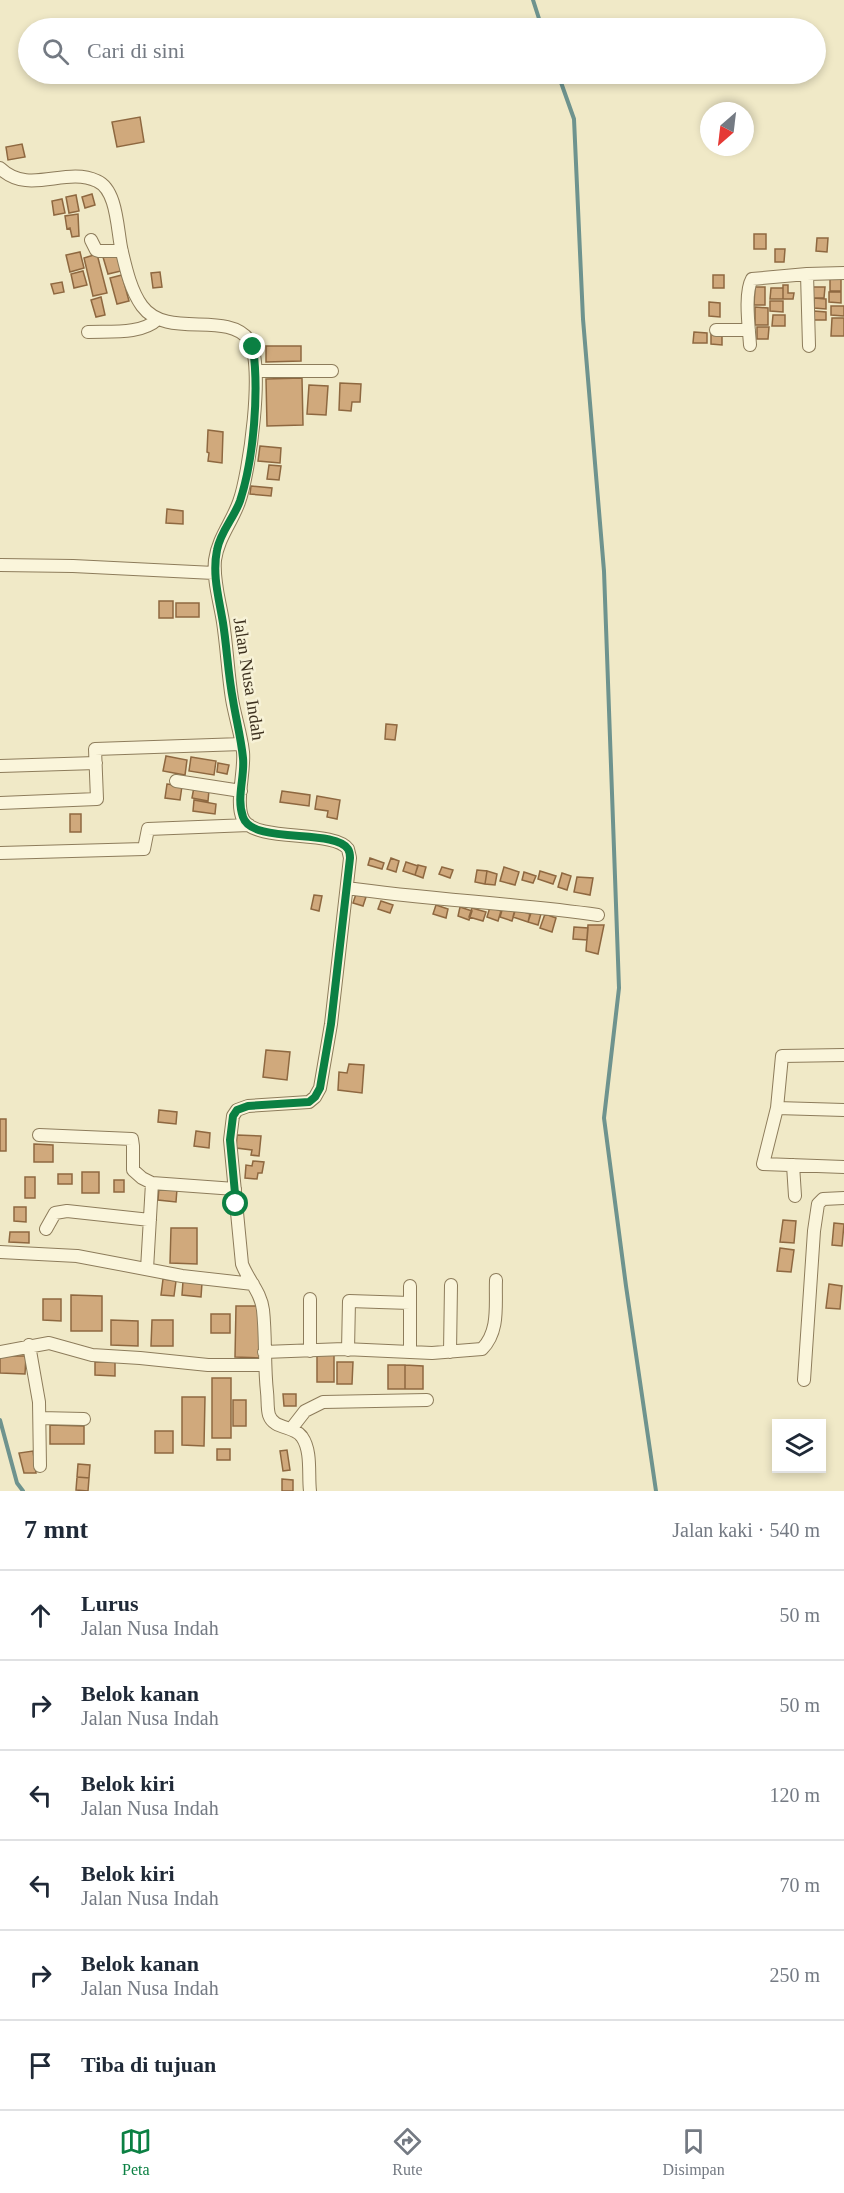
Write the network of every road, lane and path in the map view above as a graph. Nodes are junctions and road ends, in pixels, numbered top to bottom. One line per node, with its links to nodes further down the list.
1 (0, 168): 3 (street)
2 (91, 240): 3 (street)
3 (122, 251): 6 (street)
4 (844, 273): 5 (street)
5 (807, 274): 8 (street); 11 (street)
6 (158, 319): 9 (street); 12 (street, Jalan Nusa Indah)
7 (716, 330): 8 (street)
8 (749, 330): 10 (street)
9 (88, 332)
10 (750, 345)
11 (809, 346)
12 (256, 370): 13 (street); 15 (street, Jalan Nusa Indah)
13 (332, 371)
14 (0, 565): 15 (street)
15 (214, 573): 16 (street, Jalan Nusa Indah)
16 (242, 744): 17 (street); 20 (street, Jalan Nusa Indah)
17 (96, 763): 18 (street); 21 (street)
18 (0, 766)
19 (176, 781): 20 (street)
20 (241, 791): 22 (street, Jalan Nusa Indah)
21 (0, 803)
22 (249, 825): 23 (street); 24 (street)
23 (0, 853)
24 (347, 888): 25 (street); 33 (street)
25 (598, 915)
26 (844, 1055): 27 (street)
27 (777, 1108): 28 (street); 30 (street)
28 (844, 1110)
29 (39, 1135): 32 (street)
30 (793, 1165): 31 (street); 34 (street)
31 (844, 1167)
32 (152, 1183): 33 (street); 36 (street)
33 (235, 1189): 41 (street)
34 (795, 1196)
35 (844, 1198): 54 (street)
36 (150, 1220): 37 (street); 39 (street)
37 (46, 1229)
38 (0, 1252): 39 (street)
39 (147, 1269): 41 (street)
40 (496, 1280): 52 (street)
41 (253, 1284): 50 (street)
42 (451, 1285): 52 (street)
43 (410, 1286): 45 (street)
44 (310, 1299): 48 (street)
45 (410, 1303): 47 (street); 51 (street)
46 (29, 1345): 49 (street); 53 (street); 56 (street)
47 (348, 1350): 48 (street); 51 (street)
48 (309, 1351): 50 (street)
49 (0, 1352)
50 (264, 1352): 53 (street)
51 (410, 1352): 52 (street)
52 (450, 1352)
53 (264, 1365): 58 (street)
54 (804, 1380)
55 (427, 1400): 58 (street)
56 (40, 1418): 57 (street); 59 (street)
57 (84, 1419)
58 (291, 1429): 60 (street)
59 (40, 1466)
60 (310, 1491)

